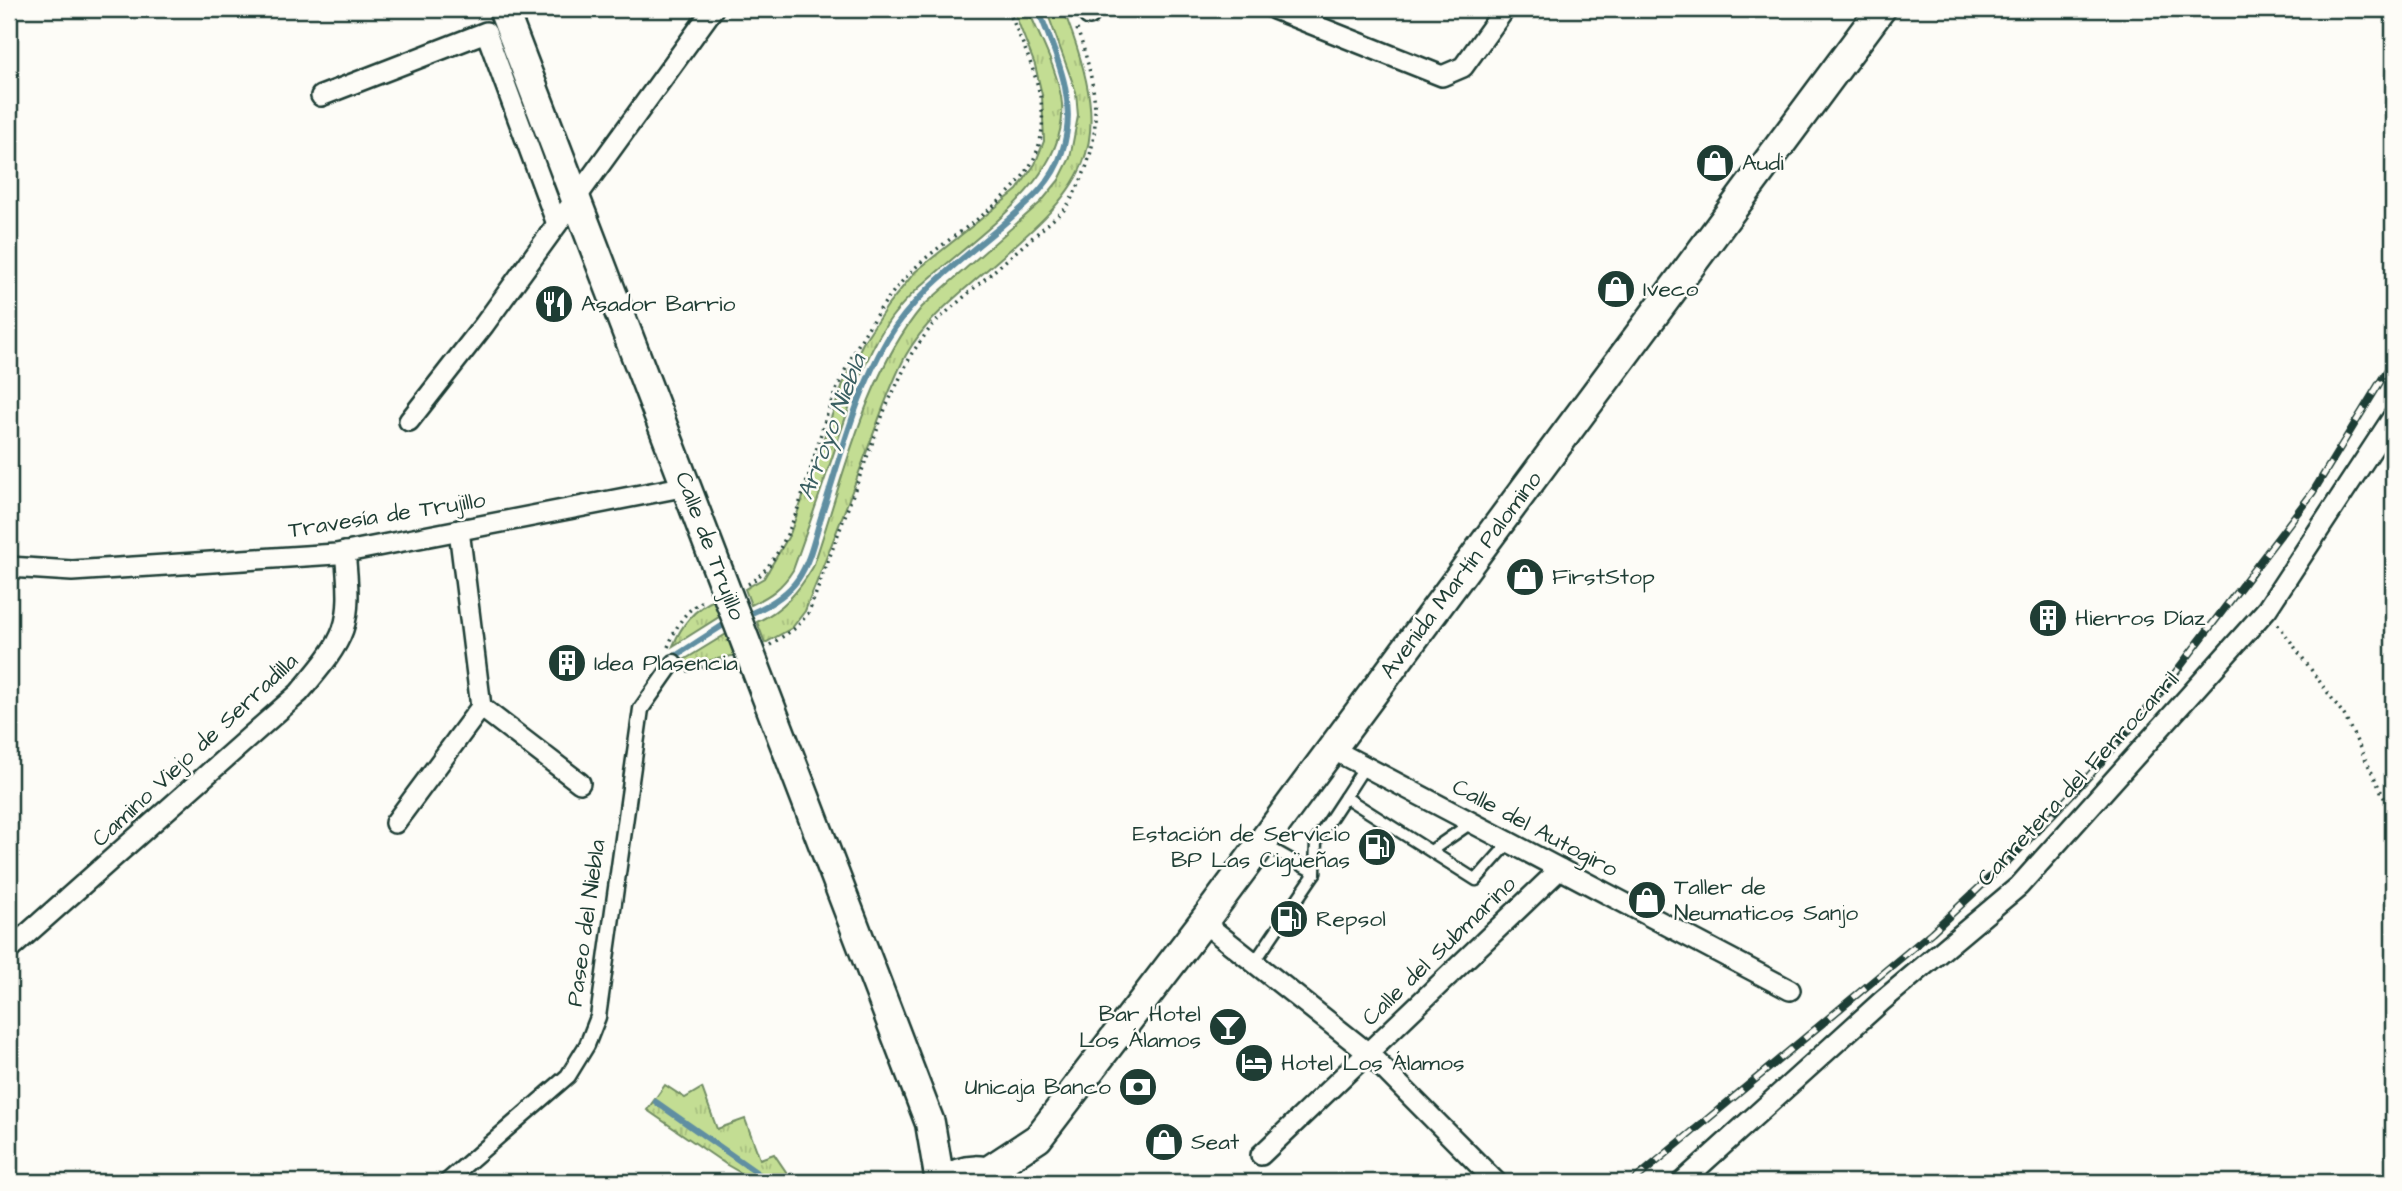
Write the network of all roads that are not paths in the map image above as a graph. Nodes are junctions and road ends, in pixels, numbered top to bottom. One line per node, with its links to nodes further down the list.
1 (503, 9): 7 (main road, Calle de Trujillo)
2 (713, 9): 7 (street)
3 (1274, 9): 4 (street)
4 (1505, 9)
5 (1881, 9): 17 (main road, Avenida Martín Palomino)
6 (321, 96): 8 (street)
7 (576, 198): 8 (street); 11 (main road, Calle de Trujillo)
8 (557, 224): 10 (street)
9 (2393, 417): 39 (street, Carretera del Ferrocarril)
10 (409, 421)
11 (687, 486): 12 (street, Travesía de Trujillo); 35 (main road, Calle de Trujillo)
12 (459, 530): 13 (street, Travesía de Trujillo); 16 (street)
13 (345, 552): 14 (street, Travesía de Trujillo); 29 (street, Camino Viejo de Serradilla)
14 (9, 567)
15 (674, 662): 36 (street, Paseo del Niebla)
16 (481, 707): 19 (street); 21 (street)
17 (1332, 749): 18 (street, Calle del Autogiro); 23 (main road, Avenida Martín Palomino)
18 (1365, 766): 20 (lane); 22 (street, Calle del Autogiro)
19 (580, 783)
20 (1345, 797): 25 (lane); 27 (lane)
21 (395, 823)
22 (1471, 823): 24 (street, Calle del Autogiro); 25 (lane)
23 (1262, 844): 27 (lane); 28 (main road, Avenida Martín Palomino)
24 (1508, 844): 25 (lane); 26 (street, Calle del Autogiro)
25 (1432, 850)
26 (1560, 869): 31 (street, Calle del Autogiro); 32 (street, Calle del Submarino)
27 (1315, 873): 30 (lane)
28 (1203, 922): 30 (street); 33 (main road, Avenida Martín Palomino)
29 (9, 950)
30 (1254, 963): 32 (street)
31 (1790, 990)
32 (1368, 1053): 34 (street, Calle del Submarino); 38 (street)
33 (1038, 1138): 35 (main road, Avenida Martín Palomino); 37 (main road, Avenida Martín Palomino)
34 (1261, 1155)
35 (968, 1178)
36 (446, 1182)
37 (1026, 1182)
38 (1496, 1182)
39 (1682, 1182)

